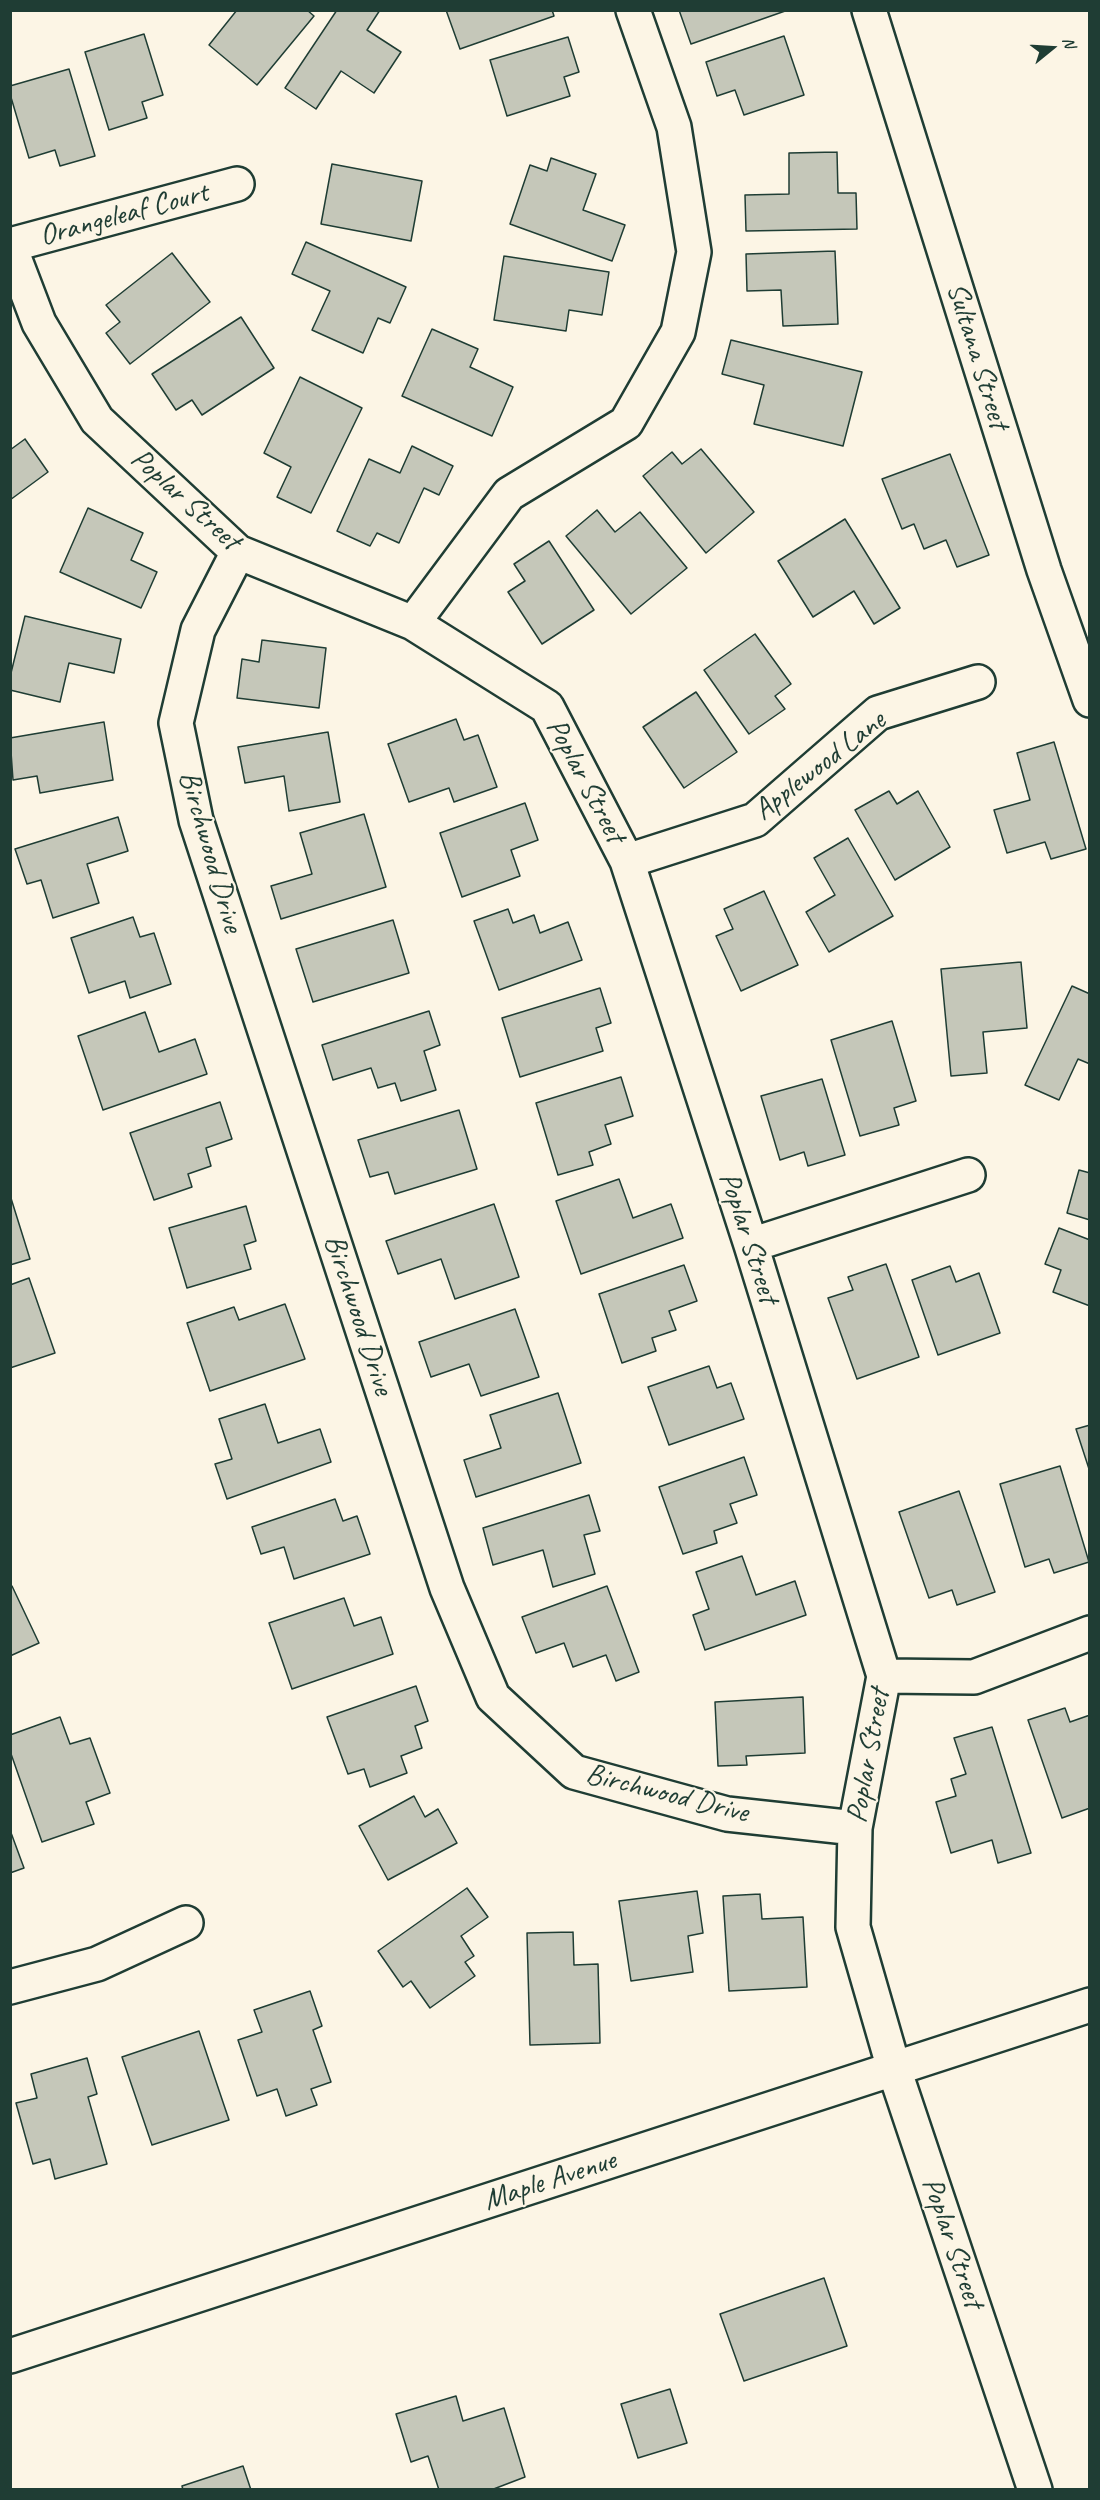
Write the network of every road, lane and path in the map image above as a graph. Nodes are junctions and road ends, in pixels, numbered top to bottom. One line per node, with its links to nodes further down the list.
1 (633, 10): 6 (street)
2 (869, 10): 8 (street, Sultana Street)
3 (237, 184): 4 (street, Orangeleaf Court)
4 (10, 246): 5 (street, Poplar Street)
5 (238, 552): 6 (street, Poplar Street); 14 (street, Birchwood Drive)
6 (413, 622): 9 (street, Poplar Street)
7 (978, 682): 9 (street, Applewood Lane)
8 (1089, 700)
9 (627, 861): 11 (street, Poplar Street)
10 (968, 1175): 11 (street)
11 (751, 1245): 13 (street, Poplar Street)
12 (1089, 1632): 13 (street)
13 (884, 1676): 14 (street, Poplar Street)
14 (855, 1828): 18 (street, Poplar Street)
15 (186, 1923): 16 (street)
16 (10, 1987)
17 (1089, 2005): 18 (street, Maple Avenue)
18 (894, 2069): 19 (street, Maple Avenue); 20 (street, Poplar Street)
19 (10, 2356)
20 (1035, 2490)

